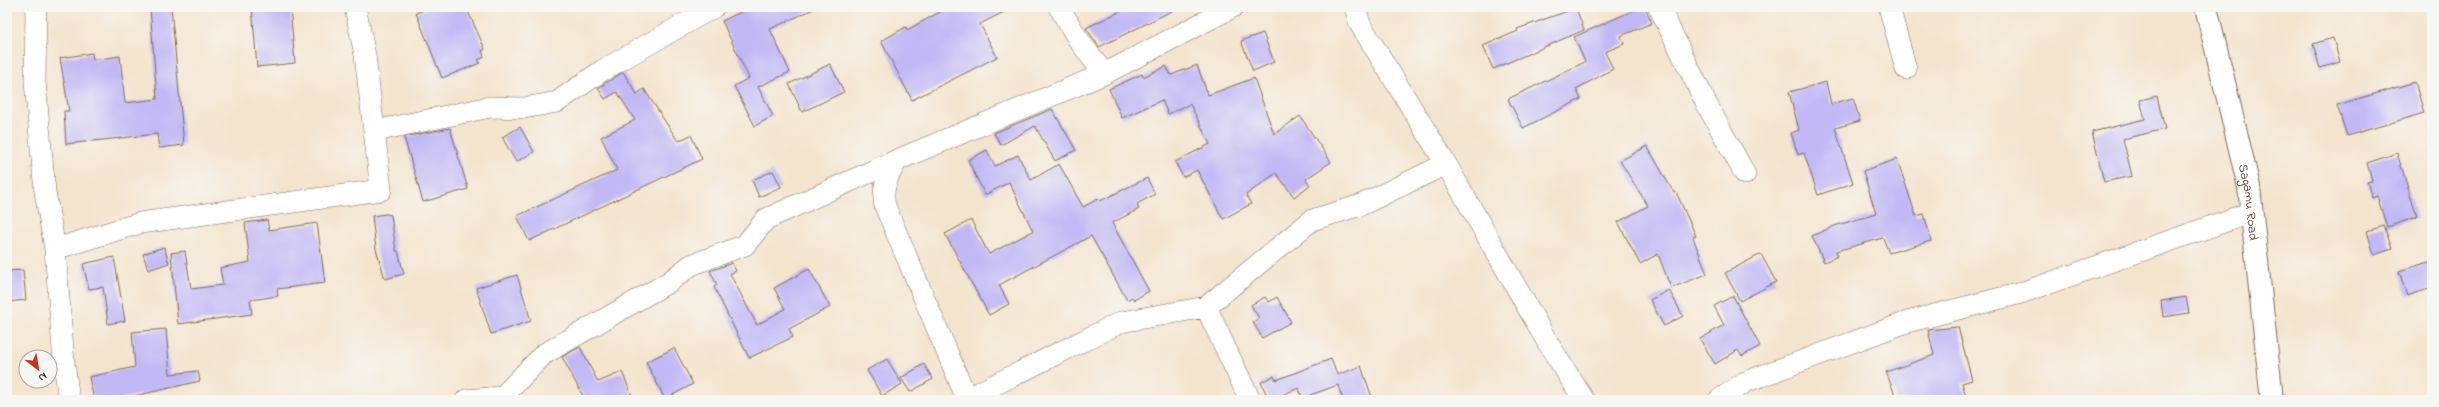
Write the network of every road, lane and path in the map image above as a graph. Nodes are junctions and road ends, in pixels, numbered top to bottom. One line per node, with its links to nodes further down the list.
1 (36, 7): 17 (street)
2 (355, 7): 12 (street)
3 (714, 7): 12 (street)
4 (1059, 7): 11 (street)
5 (1233, 7): 11 (street)
6 (1355, 7): 14 (street)
7 (1659, 7): 15 (street)
8 (1889, 7): 10 (street)
9 (2206, 7): 16 (highway, Sagamu Road)
10 (1906, 69)
11 (1104, 74): 13 (street)
12 (375, 132): 17 (street)
13 (897, 160): 19 (street); 21 (street)
14 (1446, 164): 18 (street); 23 (street)
15 (1745, 174)
16 (2252, 212): 24 (street); 25 (highway, Sagamu Road)
17 (55, 249): 20 (street)
18 (1206, 307): 19 (street); 22 (street)
19 (965, 399)
20 (69, 400)
21 (466, 400)
22 (1250, 400)
23 (1584, 400)
24 (1719, 400)
25 (2272, 400)

